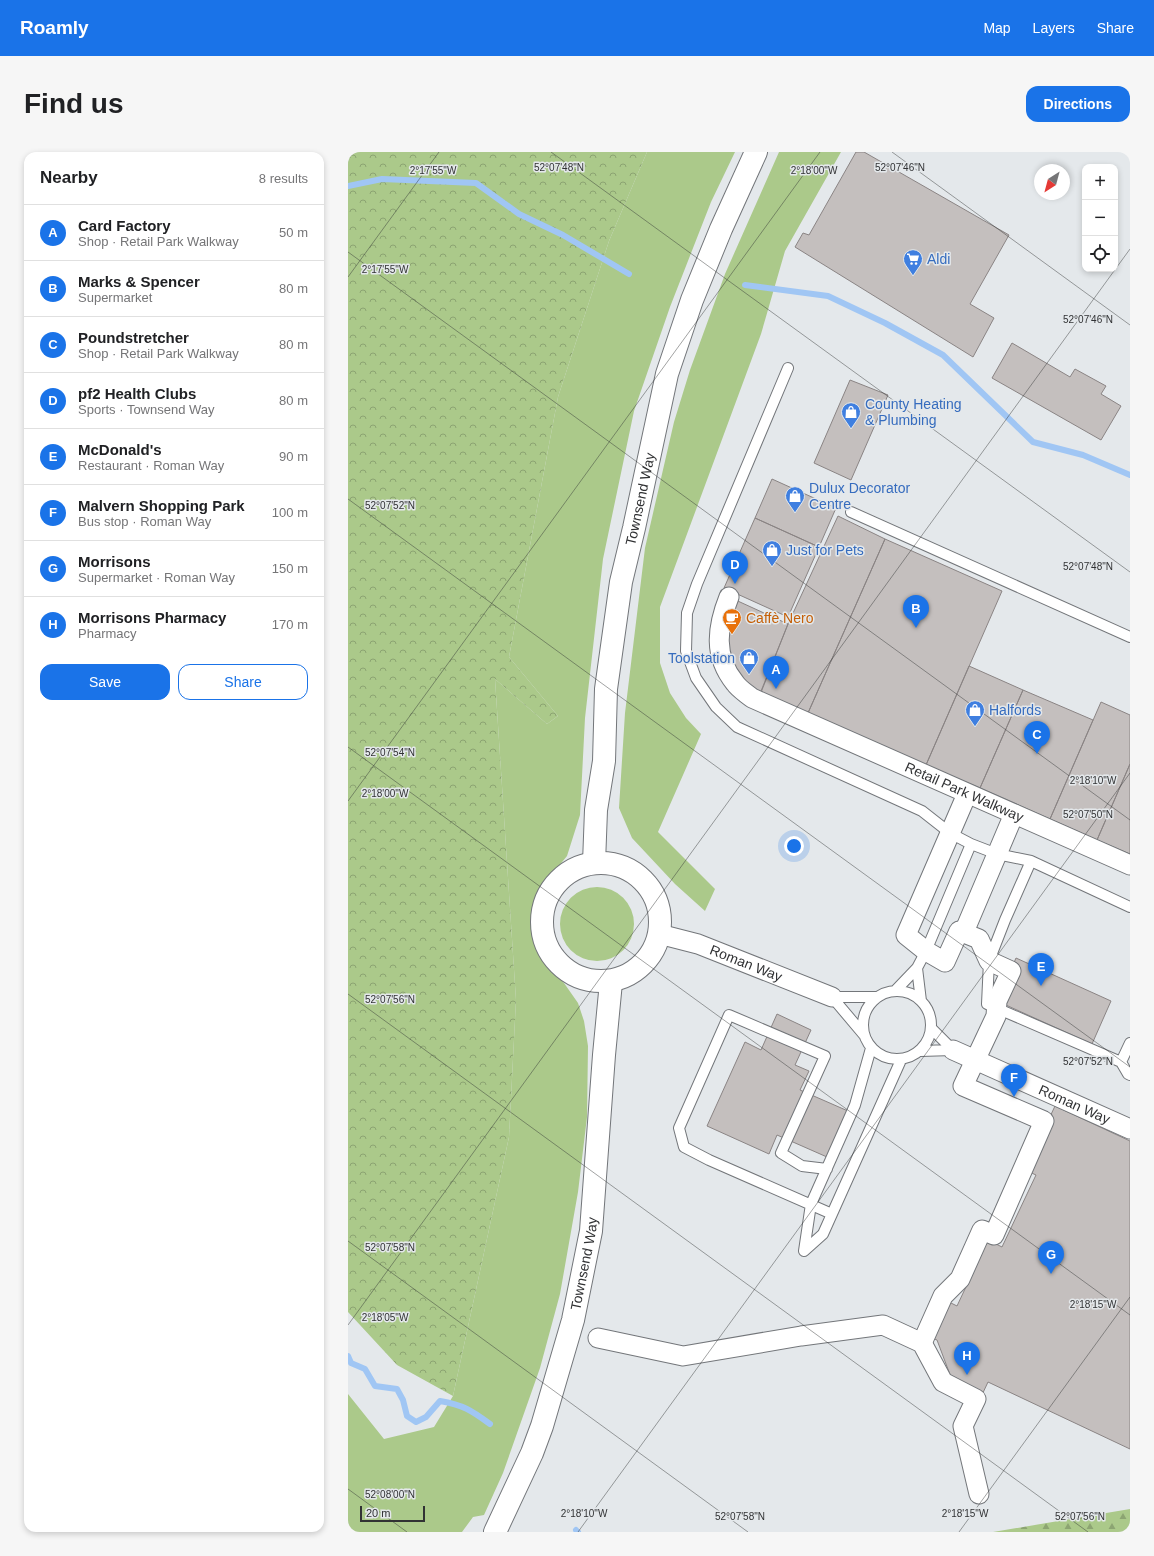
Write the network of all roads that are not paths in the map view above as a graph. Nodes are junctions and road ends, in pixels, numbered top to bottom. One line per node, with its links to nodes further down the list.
1 (756, 152): 12 (main road, Townsend Way)
2 (788, 368): 8 (lane)
3 (851, 512): 5 (lane)
4 (729, 597): 6 (street, Retail Park Walkway)
5 (1130, 637)
6 (967, 794): 7 (street, Retail Park Walkway); 8 (street)
7 (1014, 814): 10 (street); 13 (street, Retail Park Walkway)
8 (950, 833): 9 (lane); 17 (street)
9 (971, 844): 10 (lane); 17 (lane)
10 (996, 854): 11 (lane); 15 (street)
11 (1031, 861): 14 (lane); 18 (lane)
12 (594, 863): 16 (main road); 20 (main road)
13 (1130, 866)
14 (1130, 907)
15 (964, 932): 17 (street); 18 (street)
16 (659, 934): 20 (main road); 22 (street, Roman Way)
17 (926, 951): 19 (lane)
18 (989, 961): 25 (street)
19 (917, 968): 21 (lane); 24 (lane)
20 (611, 982): 43 (main road, Townsend Way)
21 (895, 991): 23 (lane, Roman Way); 24 (lane)
22 (832, 997): 23 (lane, Roman Way); 27 (lane, Roman Way)
23 (878, 997): 27 (lane, Roman Way)
24 (921, 1000): 26 (lane)
25 (996, 1008): 32 (street); 34 (lane)
26 (931, 1028): 30 (lane, Roman Way); 31 (lane)
27 (864, 1035): 29 (lane, Roman Way)
28 (1130, 1043): 34 (lane)
29 (871, 1048): 33 (lane); 37 (lane)
30 (953, 1050): 31 (lane, Roman Way); 32 (street, Roman Way)
31 (920, 1051): 33 (lane, Roman Way)
32 (976, 1059): 36 (street, Roman Way); 41 (street)
33 (901, 1060): 39 (lane)
34 (1122, 1062): 35 (lane)
35 (1130, 1075)
36 (1130, 1129)
37 (827, 1169): 38 (lane); 38 (lane)
38 (811, 1204): 39 (lane); 39 (lane)
39 (832, 1214)
40 (598, 1338): 41 (street)
41 (922, 1343): 42 (street)
42 (979, 1494)
43 (495, 1532)

